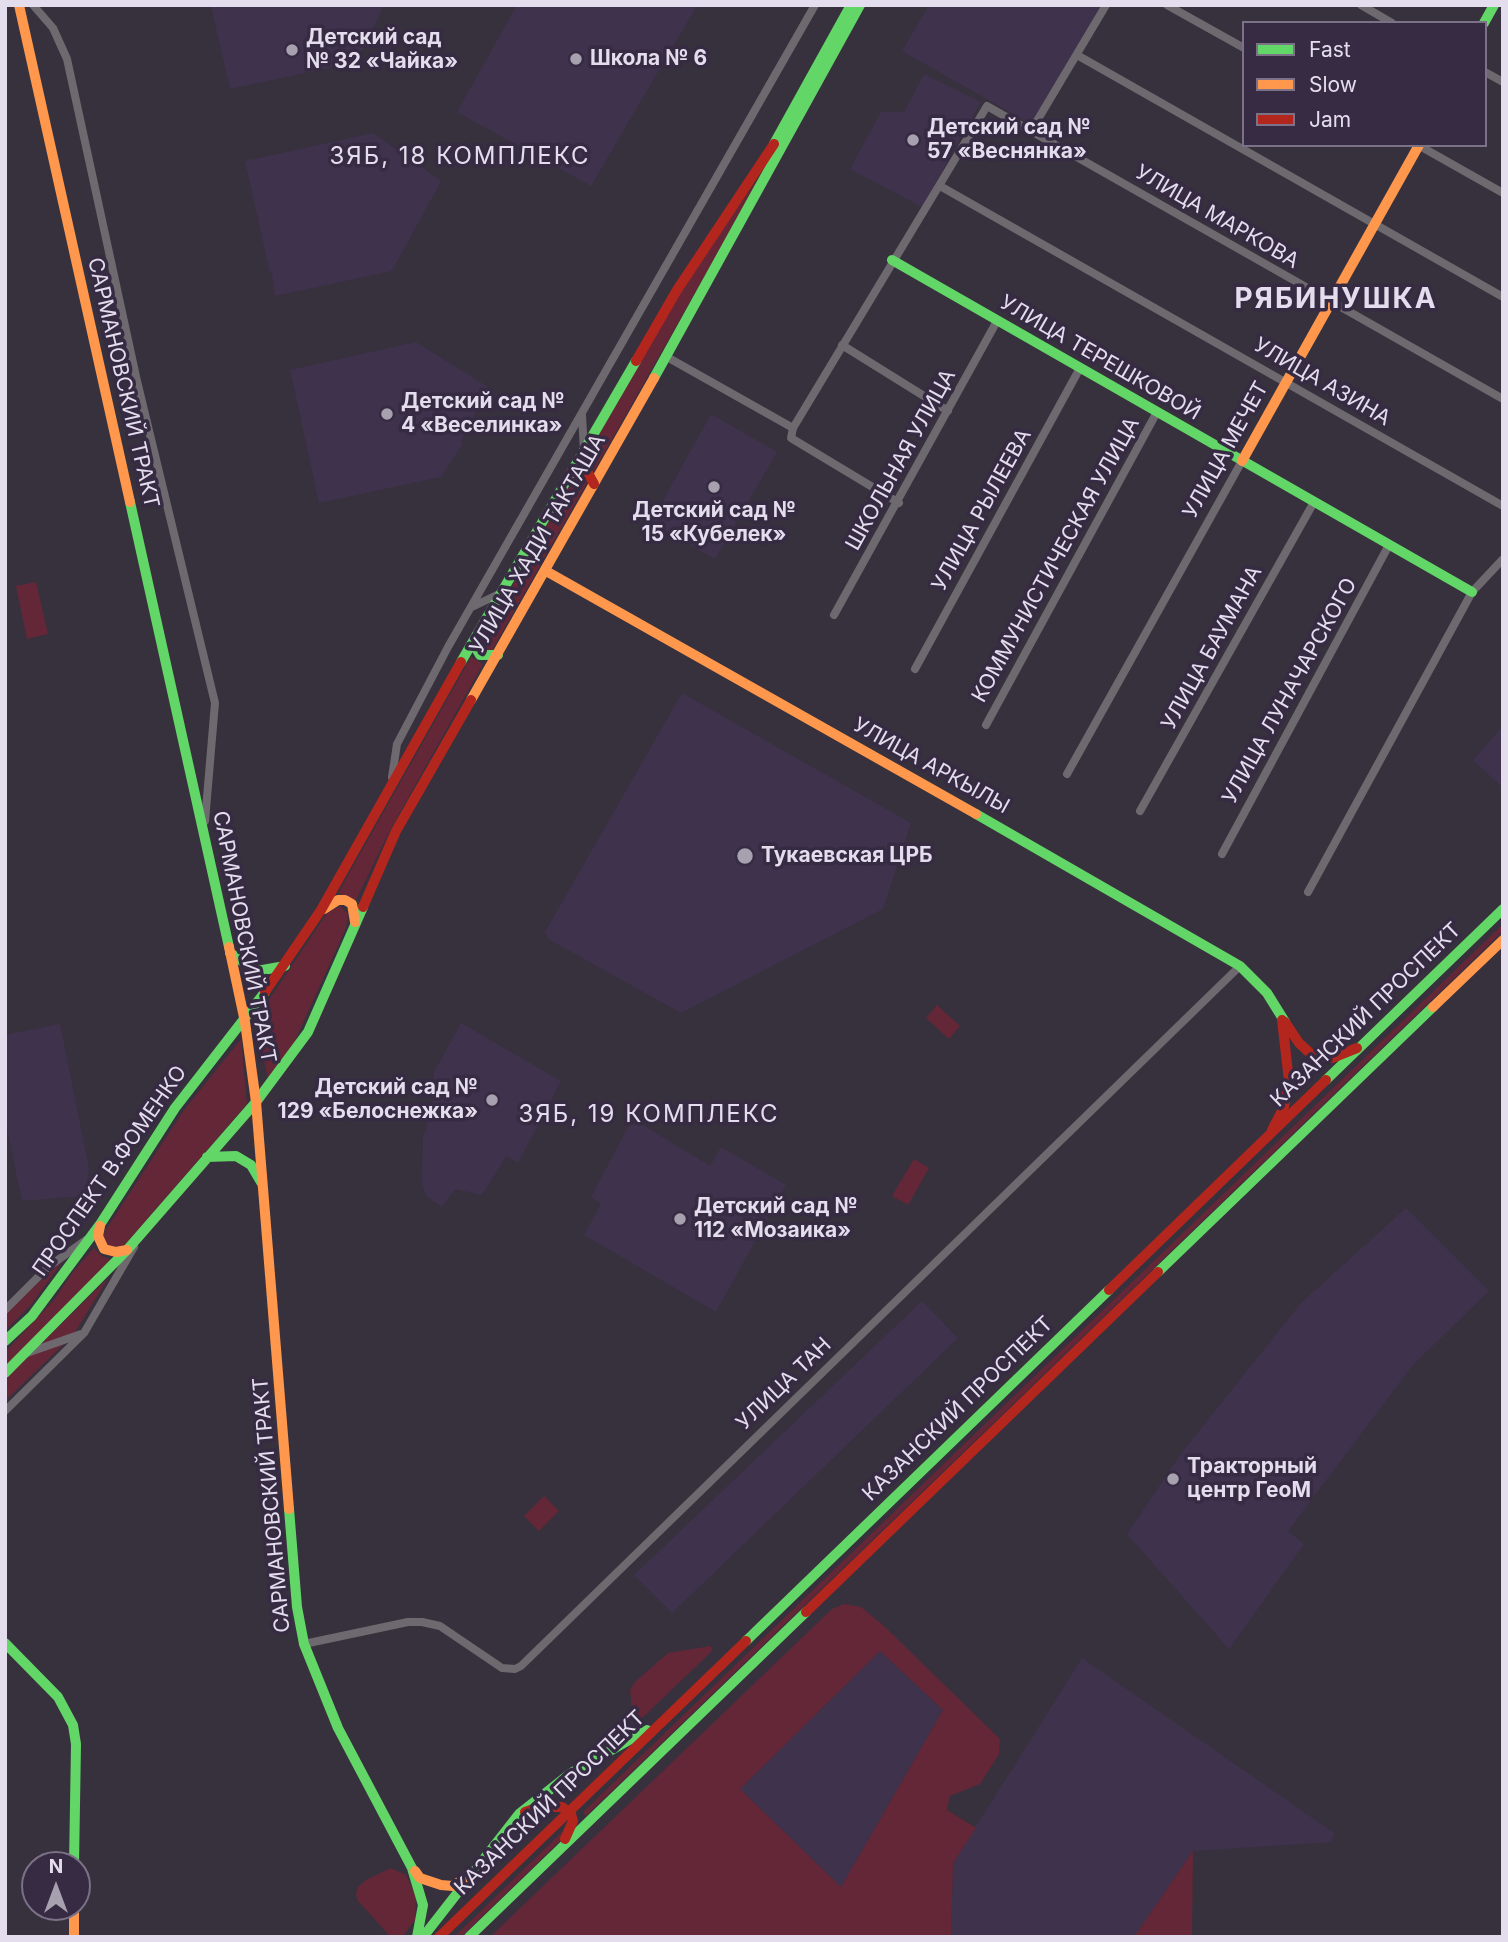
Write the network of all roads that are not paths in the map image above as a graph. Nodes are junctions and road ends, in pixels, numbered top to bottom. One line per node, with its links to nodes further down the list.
1 (19, 5): 56 (main road, САРМАНОВСКИЙ ТРАКТ)
2 (33, 5): 56 (street)
3 (815, 5): 33 (street)
4 (851, 5): 35 (main road, УЛИЦА ХАДИ ТАКТАША)
5 (860, 5): 27 (main road, УЛИЦА ХАДИ ТАКТАША)
6 (1106, 5): 13 (street)
7 (1167, 5): 12 (street)
8 (1361, 5): 10 (street)
9 (1494, 5): 11 (main road)
10 (1389, 21)
11 (1485, 21)
12 (1242, 47)
13 (1077, 54): 16 (street); 21 (street)
14 (1487, 73): 15 (street)
15 (1503, 82)
16 (1031, 131): 19 (street, УЛИЦА МАРКОВА); 24 (street, УЛИЦА МАРКОВА)
17 (1418, 147): 21 (main road, УЛИЦА МЕЧЕТ)
18 (1422, 147): 20 (street)
19 (940, 186): 22 (street); 29 (street, УЛИЦА АЗИНА)
20 (1503, 193)
21 (1374, 224): 23 (street); 24 (main road, УЛИЦА МЕЧЕТ)
22 (892, 260): 25 (main road, УЛИЦА ТЕРЕШКОВОЙ); 26 (street)
23 (1503, 297)
24 (1330, 302): 29 (main road, УЛИЦА МЕЧЕТ); 30 (street, УЛИЦА МАРКОВА)
25 (997, 321): 28 (main road, УЛИЦА ТЕРЕШКОВОЙ); 31 (street, ШКОЛЬНАЯ УЛИЦА)
26 (842, 345): 31 (street); 34 (street)
27 (667, 357): 34 (street); 38 (main road, УЛИЦА ХАДИ ТАКТАША)
28 (1080, 368): 32 (main road, УЛИЦА ТЕРЕШКОВОЙ); 51 (street, УЛИЦА РЫЛЕЕВА)
29 (1285, 381): 36 (main road, УЛИЦА МЕЧЕТ); 41 (street, УЛИЦА АЗИНА)
30 (1503, 398)
31 (948, 411): 40 (street, ШКОЛЬНАЯ УЛИЦА)
32 (1157, 412): 36 (main road, УЛИЦА ТЕРЕШКОВОЙ); 52 (street, КОММУНИСТИЧЕСКАЯ УЛИЦА)
33 (582, 415): 35 (street); 47 (street)
34 (792, 433): 40 (street)
35 (584, 451): 37 (main road, УЛИЦА ХАДИ ТАКТАША)
36 (1242, 461): 39 (main road, УЛИЦА ТЕРЕШКОВОЙ); 53 (street, УЛИЦА МЕЧЕТ)
37 (571, 472): 38 (main road); 46 (main road, УЛИЦА ХАДИ ТАКТАША)
38 (594, 484): 44 (main road, УЛИЦА ХАДИ ТАКТАША)
39 (1314, 502): 42 (main road, УЛИЦА ТЕРЕШКОВОЙ); 55 (street, УЛИЦА БАУМАНА)
40 (899, 503): 48 (street, ШКОЛЬНАЯ УЛИЦА)
41 (1503, 506)
42 (1389, 545): 45 (main road, УЛИЦА ТЕРЕШКОВОЙ); 57 (street, УЛИЦА ЛУНАЧАРСКОГО)
43 (1503, 559): 45 (street)
44 (546, 571): 50 (main road, УЛИЦА ХАДИ ТАКТАША); 64 (main road, УЛИЦА АРКЫЛЫ)
45 (1472, 592): 58 (street)
46 (501, 593): 47 (street); 49 (main road, УЛИЦА ХАДИ ТАКТАША)
47 (472, 607): 54 (street)
48 (834, 615)
49 (476, 636): 50 (main road); 54 (main road, УЛИЦА ХАДИ ТАКТАША)
50 (498, 655): 61 (main road, УЛИЦА ХАДИ ТАКТАША)
51 (915, 669)
52 (986, 725)
53 (1067, 774)
54 (392, 781): 60 (main road, УЛИЦА ХАДИ ТАКТАША)
55 (1140, 811)
56 (204, 831): 63 (main road, САРМАНОВСКИЙ ТРАКТ)
57 (1222, 854)
58 (1308, 892)
59 (1503, 909): 68 (main road, КАЗАНСКИЙ ПРОСПЕКТ)
60 (321, 911): 61 (main road); 65 (main road, УЛИЦА ХАДИ ТАКТАША)
61 (355, 926): 69 (main road, УЛИЦА ХАДИ ТАКТАША)
62 (1503, 940): 89 (main road, КАЗАНСКИЙ ПРОСПЕКТ)
63 (230, 953): 65 (main road); 67 (main road, САРМАНОВСКИЙ ТРАКТ)
64 (1240, 966): 66 (main road, УЛИЦА АРКЫЛЫ); 84 (street, УЛИЦА ТАН)
65 (285, 967): 67 (main road, УЛИЦА ХАДИ ТАКТАША)
66 (1281, 1014): 68 (main road, УЛИЦА АРКЫЛЫ); 70 (main road)
67 (245, 1022): 69 (main road, САРМАНОВСКИЙ ТРАКТ); 73 (main road, ПРОСПЕКТ В.ФОМЕНКО)
68 (1357, 1048): 70 (main road, КАЗАНСКИЙ ПРОСПЕКТ)
69 (256, 1102): 71 (main road); 72 (main road, САРМАНОВСКИЙ ТРАКТ)
70 (1268, 1137): 85 (main road, КАЗАНСКИЙ ПРОСПЕКТ)
71 (208, 1157): 72 (main road); 74 (main road)
72 (261, 1182): 84 (main road, САРМАНОВСКИЙ ТРАКТ)
73 (101, 1223): 75 (main road, ПРОСПЕКТ В.ФОМЕНКО); 76 (main road)
74 (142, 1231): 76 (main road); 78 (street)
75 (91, 1236): 77 (street); 79 (main road, ПРОСПЕКТ В.ФОМЕНКО)
76 (127, 1250): 80 (main road)
77 (5, 1310)
78 (84, 1333): 80 (street); 82 (street)
79 (5, 1341)
80 (24, 1354): 81 (main road)
81 (5, 1373)
82 (5, 1411)
83 (5, 1643): 88 (main road)
84 (304, 1644): 90 (main road, САРМАНОВСКИЙ ТРАКТ)
85 (659, 1723): 86 (main road, КАЗАНСКИЙ ПРОСПЕКТ); 87 (main road)
86 (569, 1812): 87 (main road); 89 (main road); 94 (main road, КАЗАНСКИЙ ПРОСПЕКТ)
87 (519, 1814): 91 (main road)
88 (74, 1851)
89 (552, 1856): 95 (main road, КАЗАНСКИЙ ПРОСПЕКТ)
90 (412, 1868): 91 (main road); 92 (main road, САРМАНОВСКИЙ ТРАКТ)
91 (477, 1868): 93 (main road)
92 (417, 1937)
93 (423, 1937)
94 (439, 1937)
95 (469, 1937)

